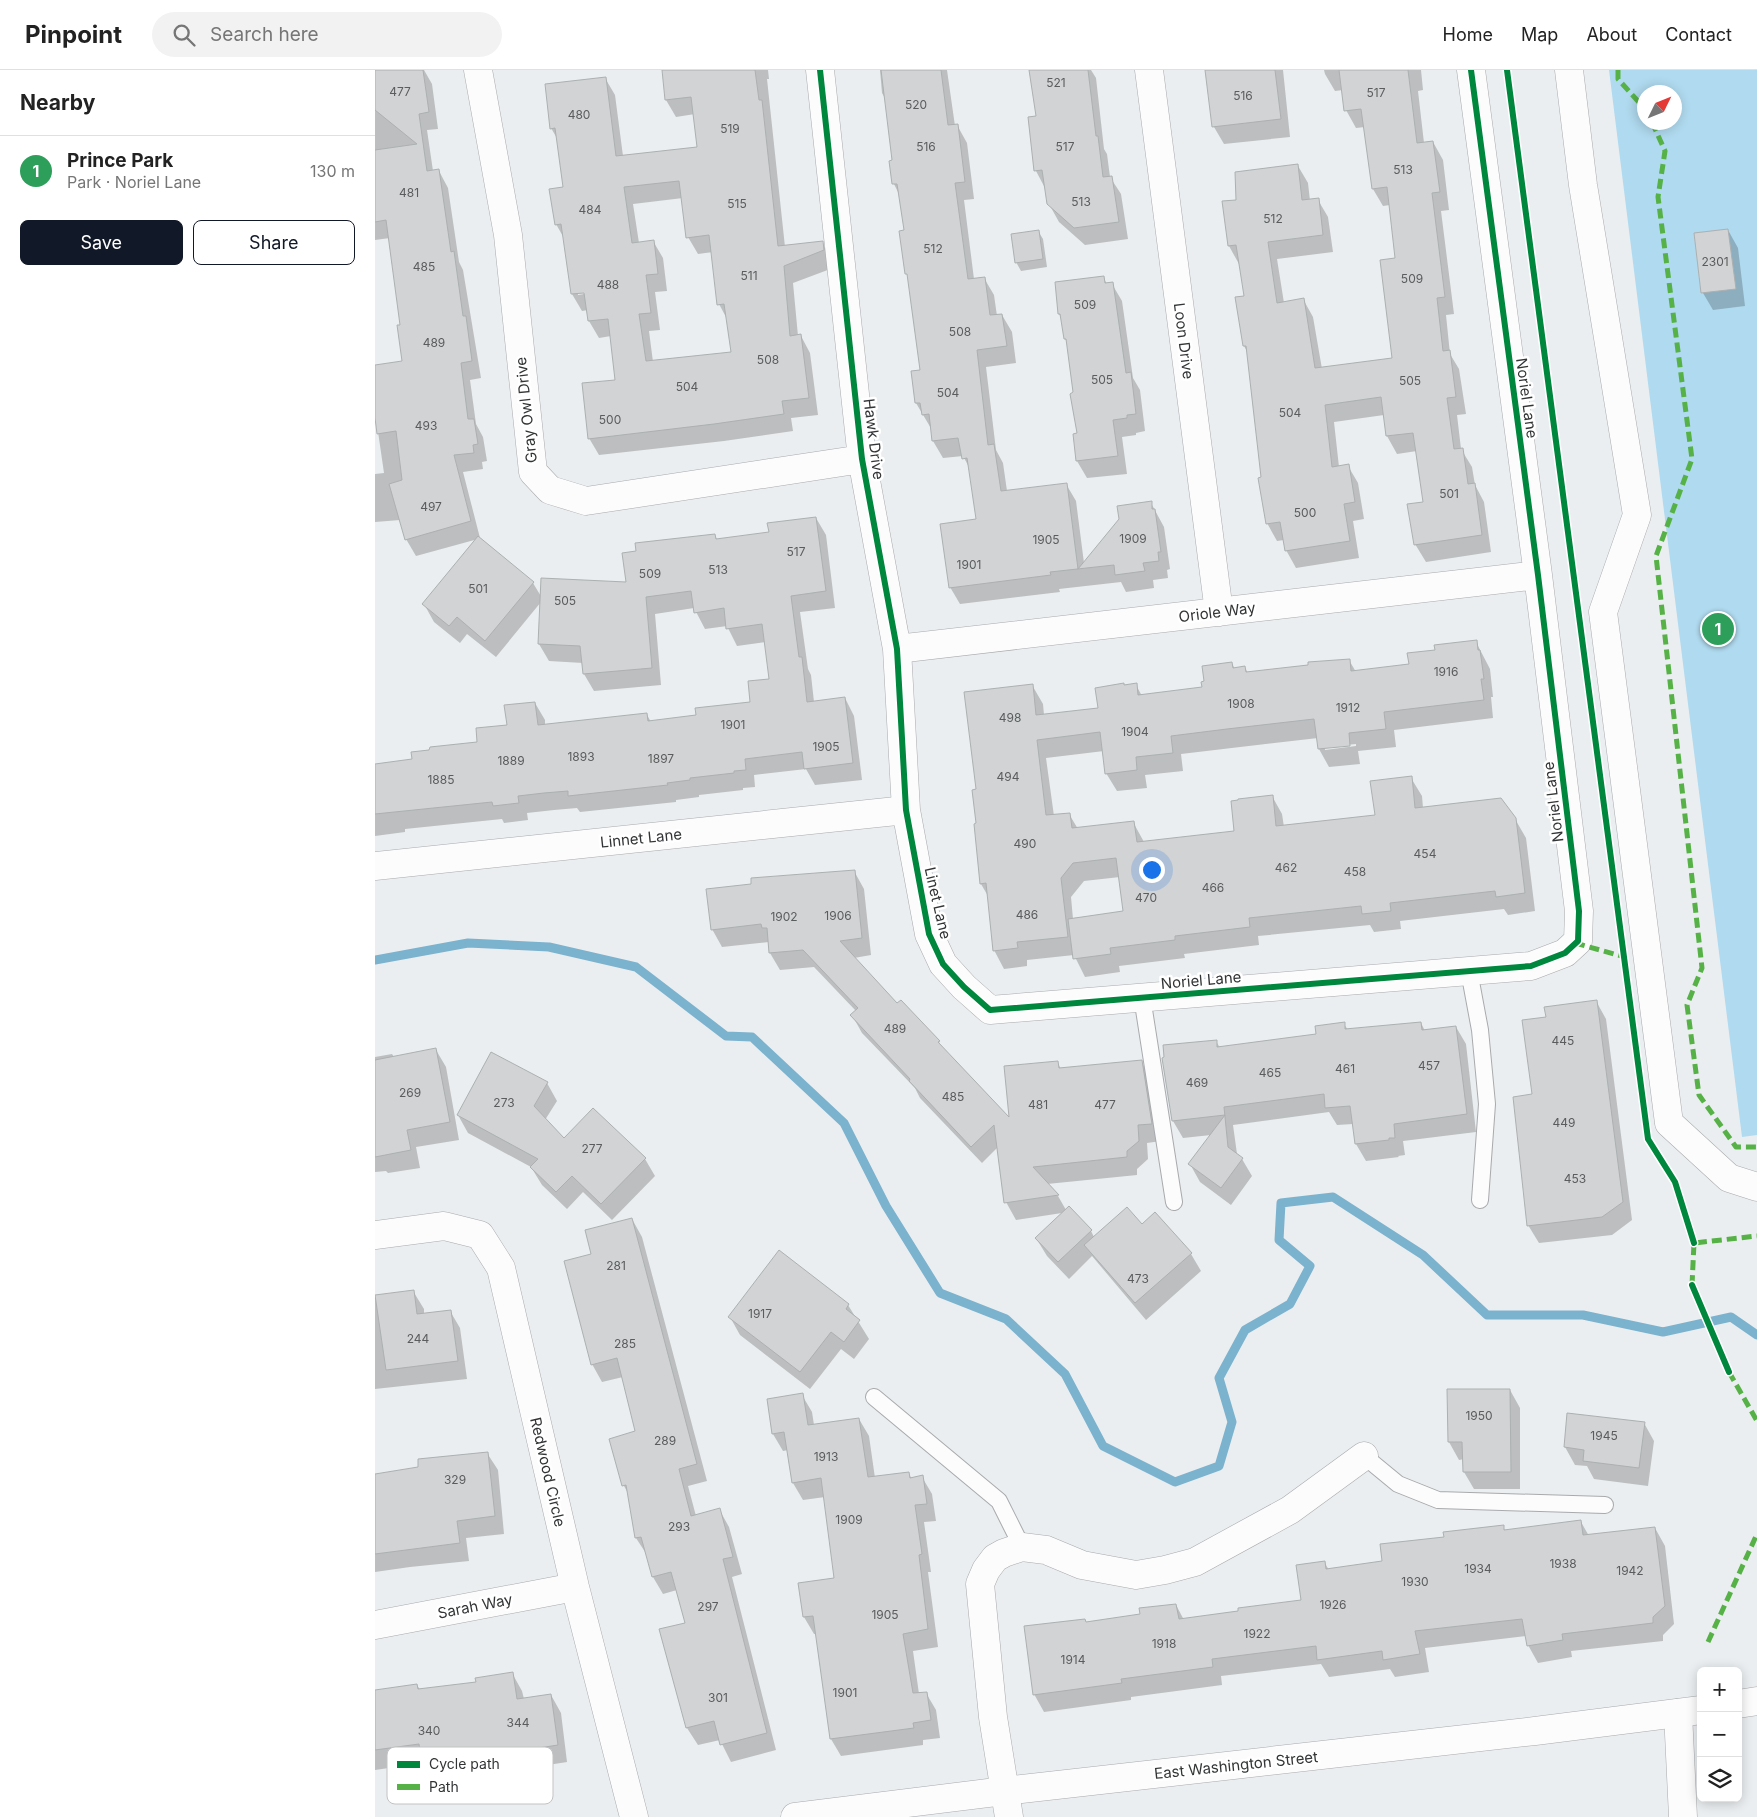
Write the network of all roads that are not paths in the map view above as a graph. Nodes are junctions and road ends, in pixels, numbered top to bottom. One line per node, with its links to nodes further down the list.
1 (478, 70): 6 (street, Gray Owl Drive)
2 (820, 70): 6 (street, Hawk Drive)
3 (1149, 70): 8 (street, Loon Drive)
4 (1471, 70): 7 (street, Noriel Lane)
5 (1569, 70): 15 (street)
6 (862, 459): 9 (street, Hawk Drive)
7 (1538, 575): 8 (street, Oriole Way); 12 (street, Noriel Lane)
8 (1219, 612): 9 (street, Oriole Way)
9 (897, 649): 10 (street, Hawk Drive)
10 (907, 810): 11 (street, Linnet Lane); 14 (street, Linet Lane)
11 (375, 866)
12 (1469, 971): 13 (street, Noriel Lane); 16 (lane)
13 (1142, 997): 14 (street, Noriel Lane); 17 (lane)
14 (990, 1010)
15 (1757, 1187)
16 (1480, 1200)
17 (1173, 1202)
18 (375, 1234): 23 (street, Redwood Circle)
19 (874, 1397): 22 (lane)
20 (1364, 1456): 21 (lane); 22 (street)
21 (1605, 1505)
22 (1022, 1547): 28 (street)
23 (575, 1587): 24 (street, Sarah Way); 29 (street, Redwood Circle)
24 (375, 1625)
25 (1757, 1701): 26 (street)
26 (1742, 1703)
27 (1689, 1711): 28 (street, East Washington Street); 31 (street)
28 (1007, 1804): 30 (street, East Washington Street)
29 (635, 1817)
30 (795, 1817)
31 (1683, 1817)

